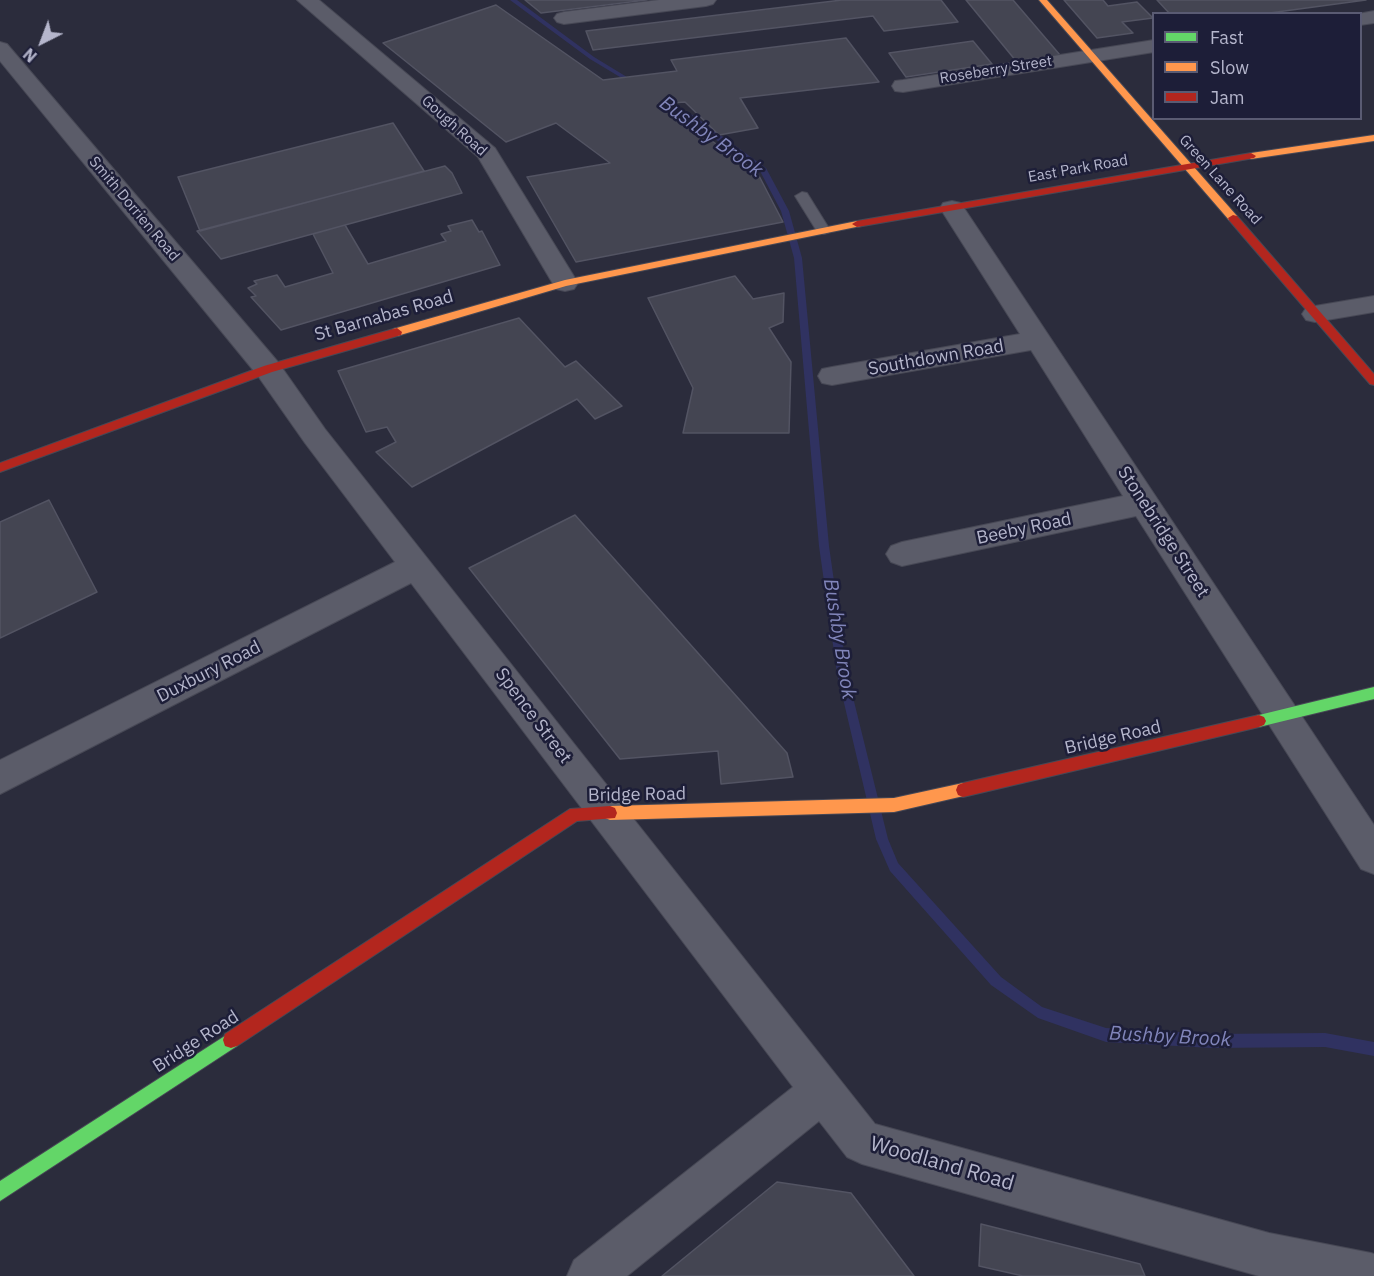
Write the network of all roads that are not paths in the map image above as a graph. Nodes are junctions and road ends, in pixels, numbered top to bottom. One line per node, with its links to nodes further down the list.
1 (308, 0): 15 (street, Gough Road)
2 (706, 0): 4 (street)
3 (1043, 0): 7 (street, Green Lane Road)
4 (564, 18)
5 (1152, 46): 7 (street, Roseberry Street)
6 (0, 48): 19 (street, Smith Dorrien Road)
7 (1090, 55): 8 (street, Roseberry Street); 10 (street, Green Lane Road)
8 (903, 86)
9 (1374, 138): 10 (street, East Park Road)
10 (1186, 166): 12 (street, East Park Road); 17 (street, Green Lane Road)
11 (802, 196): 13 (lane)
12 (952, 208): 13 (street, East Park Road); 18 (street, Stonebridge Street)
13 (823, 230): 14 (street, East Park Road)
14 (788, 236): 15 (street, St Barnabas Road)
15 (565, 283): 19 (street, St Barnabas Road)
16 (1374, 304): 17 (street)
17 (1315, 314): 21 (street, Green Lane Road)
18 (1040, 340): 20 (street, Southdown Road); 23 (street, Stonebridge Street)
19 (268, 369): 22 (street, St Barnabas Road); 25 (street, Spence Street)
20 (832, 376)
21 (1374, 381)
22 (0, 468)
23 (1145, 503): 24 (street, Beeby Road); 27 (street, Stonebridge Street)
24 (902, 554)
25 (417, 565): 28 (street, Duxbury Road); 29 (street, Spence Street)
26 (1374, 693): 27 (street, Bridge Road)
27 (1281, 716): 29 (street, Bridge Road); 30 (street, Stonebridge Street)
28 (0, 778)
29 (608, 814): 31 (street, Spence Street); 32 (street, Bridge Road)
30 (1374, 857)
31 (822, 1091): 33 (street, Woodland Road); 34 (street)
32 (0, 1192)
33 (1260, 1266): 35 (street, Woodland Road)
34 (590, 1276)
35 (1371, 1276)

